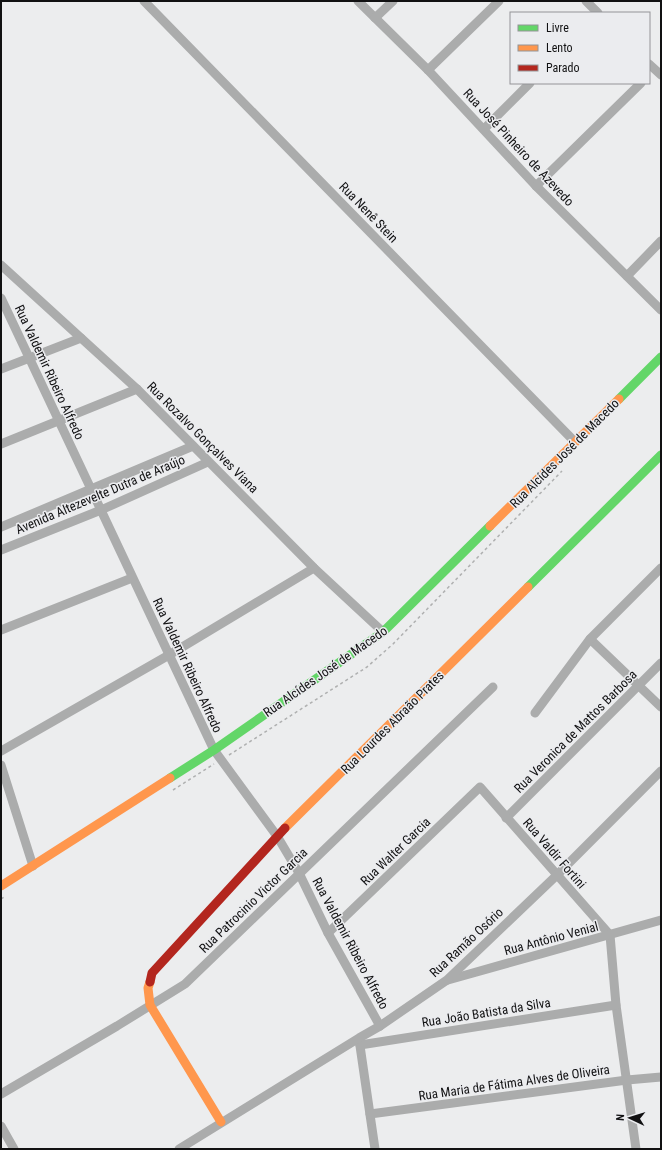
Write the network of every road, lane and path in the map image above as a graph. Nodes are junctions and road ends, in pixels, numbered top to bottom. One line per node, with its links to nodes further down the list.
1 (144, 1): 24 (street, Rua Nenê Stein)
2 (358, 1): 7 (street, Rua José Pinheiro de Azevedo)
3 (393, 1): 7 (street)
4 (499, 1): 8 (street)
5 (586, 1): 6 (street)
6 (597, 12)
7 (375, 18): 8 (street, Rua José Pinheiro de Azevedo)
8 (428, 70): 11 (street, Rua José Pinheiro de Azevedo)
9 (529, 84): 11 (street)
10 (640, 84): 12 (street)
11 (484, 129): 12 (street, Rua José Pinheiro de Azevedo)
12 (536, 186): 15 (street, Rua José Pinheiro de Azevedo)
13 (661, 241): 15 (street)
14 (1, 265): 18 (street, Rua Rozalvo Gonçalves Viana)
15 (627, 276): 17 (street, Rua José Pinheiro de Azevedo)
16 (1, 298): 20 (street, Rua Valdemir Ribeiro Alfredo)
17 (661, 310)
18 (81, 338): 20 (street); 22 (street, Rua Rozalvo Gonçalves Viana)
19 (661, 357): 24 (street, Rua Alcídes José de Macedo)
20 (29, 358): 21 (street); 23 (street, Rua Valdemir Ribeiro Alfredo)
21 (1, 369)
22 (137, 389): 23 (street); 26 (street, Rua Rozalvo Gonçalves Viana)
23 (58, 420): 25 (street); 29 (street, Rua Valdemir Ribeiro Alfredo)
24 (575, 442): 37 (street, Rua Alcídes José de Macedo)
25 (1, 444)
26 (193, 446): 28 (street, Rua Rozalvo Gonçalves Viana); 29 (street, Avenida Altezevelte Dutra de Araújo)
27 (661, 455): 51 (street, Rua Lourdes Abraão Prates)
28 (208, 462): 30 (street, Avenida Altezevelte Dutra de Araújo); 33 (street, Rua Rozalvo Gonçalves Viana)
29 (91, 489): 30 (street, Rua Valdemir Ribeiro Alfredo); 31 (street, Avenida Altezevelte Dutra de Araújo)
30 (100, 510): 32 (street, Avenida Altezevelte Dutra de Araújo); 35 (street, Rua Valdemir Ribeiro Alfredo)
31 (1, 527)
32 (1, 550)
33 (314, 568): 37 (street, Rua Rozalvo Gonçalves Viana); 39 (street)
34 (661, 568): 38 (street)
35 (132, 578): 36 (street); 39 (street, Rua Valdemir Ribeiro Alfredo)
36 (1, 630)
37 (383, 632): 45 (street, Rua Alcídes José de Macedo)
38 (590, 639): 41 (street); 44 (street)
39 (168, 655): 45 (street, Rua Valdemir Ribeiro Alfredo); 46 (street)
40 (661, 664): 41 (street, Rua Veronica de Mattos Barbosa)
41 (639, 686): 43 (street); 50 (street, Rua Veronica de Mattos Barbosa)
42 (493, 687): 53 (street, Rua Patrocinio Victor Garcia)
43 (661, 707)
44 (535, 713)
45 (214, 750): 51 (street, Rua Valdemir Ribeiro Alfredo); 52 (street, Rua Alcídes José de Macedo)
46 (1, 751)
47 (1, 765): 52 (street)
48 (661, 770): 54 (street, Rua Ramão Osório)
49 (480, 787): 50 (street, Rua Valdir Fortini); 57 (street, Rua Walter Garcia)
50 (506, 818): 54 (street, Rua Valdir Fortini)
51 (277, 836): 53 (street, Rua Valdemir Ribeiro Alfredo); 60 (street, Rua Lourdes Abraão Prates)
52 (33, 866): 55 (street, Rua Alcídes José de Macedo)
53 (299, 873): 57 (street, Rua Valdemir Ribeiro Alfredo); 60 (street, Rua Patrocinio Victor Garcia)
54 (556, 874): 58 (street, Rua Valdir Fortini); 59 (street, Rua Ramão Osório)
55 (1, 886)
56 (661, 920): 58 (street, Rua Antônio Venial)
57 (328, 933): 62 (street, Rua Valdemir Ribeiro Alfredo)
58 (610, 935): 59 (street, Rua Antônio Venial); 61 (street)
59 (447, 980): 62 (street, Rua Ramão Osório)
60 (150, 1005): 66 (street, Rua Patrocinio Victor Garcia); 68 (street)
61 (616, 1005): 63 (street, Rua João Batista da Silva); 65 (street)
62 (380, 1026): 63 (street, Rua Ramão Osório)
63 (360, 1041): 67 (street); 68 (street, Rua Ramão Osório)
64 (661, 1077): 65 (street, Rua Maria de Fátima Alves de Oliveira)
65 (627, 1080): 67 (street, Rua Maria de Fátima Alves de Oliveira); 73 (street)
66 (1, 1094)
67 (370, 1114): 72 (street)
68 (221, 1122): 71 (street, Rua Ramão Osório)
69 (1, 1126): 70 (street)
70 (14, 1149)
71 (179, 1149)
72 (375, 1149)
73 (636, 1149)

